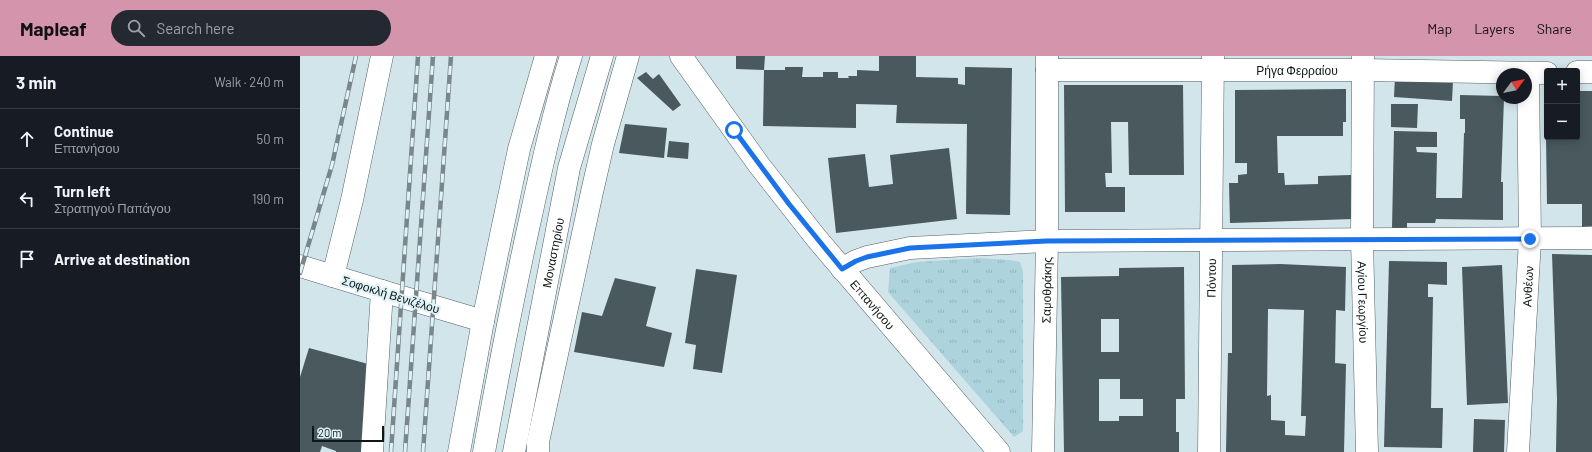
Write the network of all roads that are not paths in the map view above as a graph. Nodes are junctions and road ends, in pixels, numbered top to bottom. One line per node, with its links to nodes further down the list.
1 (382, 56): 20 (street)
2 (546, 56): 22 (street)
3 (571, 56): 25 (street)
4 (602, 56): 26 (street, Μοναστηρίου)
5 (628, 56): 27 (street)
6 (681, 56): 19 (street, Επτανήσου)
7 (1047, 63): 8 (street, Ρήγα Φερραίου); 17 (street, Σαμοθράκης)
8 (1213, 63): 9 (street, Ρήγα Φερραίου); 16 (street, Πόντου)
9 (1363, 63): 12 (street, Ρήγα Φερραίου); 14 (street, Αγίου Γεωργίου)
10 (1580, 72): 11 (street)
11 (1592, 72)
12 (1537, 73): 15 (street, Ανθέων)
13 (1592, 238): 15 (street)
14 (1362, 239): 15 (street); 16 (street); 31 (street, Αγίου Γεωργίου)
15 (1530, 239): 32 (street, Ανθέων)
16 (1212, 240): 17 (street); 30 (street, Πόντου)
17 (1047, 241): 19 (street); 29 (street, Σαμοθράκης)
18 (300, 266): 20 (street, Σοφοκλή Βενιζέλου)
19 (842, 269): 28 (street, Επτανήσου)
20 (333, 276): 21 (street, Σοφοκλή Βενιζέλου)
21 (382, 291): 22 (street, Σοφοκλή Βενιζέλου); 23 (street)
22 (482, 321): 24 (street)
23 (372, 452)
24 (459, 452)
25 (484, 452)
26 (514, 452)
27 (538, 452)
28 (999, 452)
29 (1044, 452)
30 (1209, 452)
31 (1367, 452)
32 (1518, 452)

